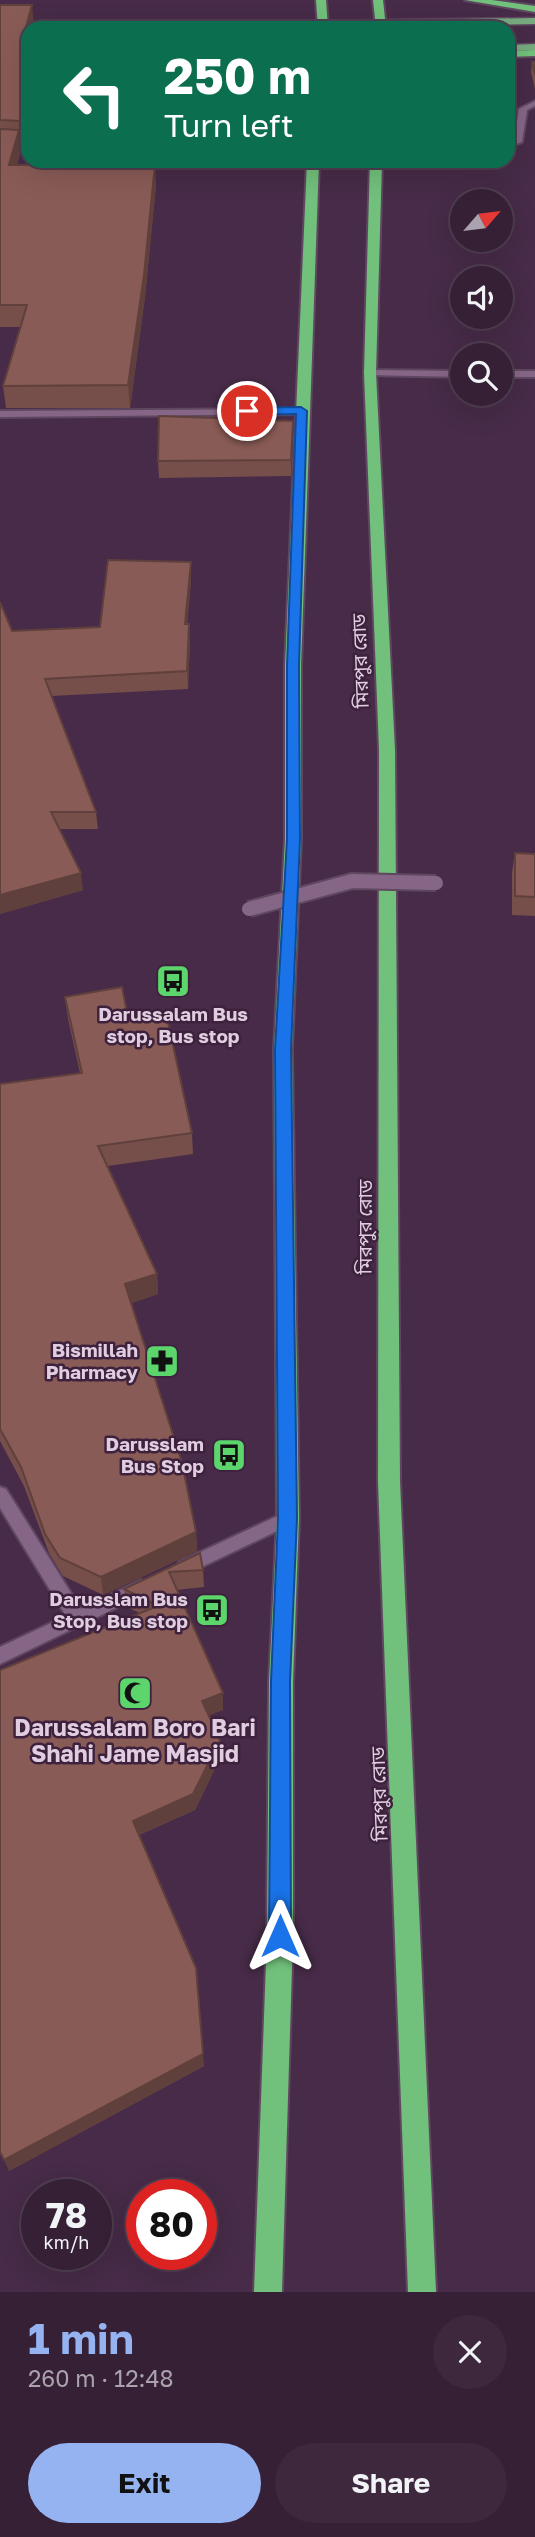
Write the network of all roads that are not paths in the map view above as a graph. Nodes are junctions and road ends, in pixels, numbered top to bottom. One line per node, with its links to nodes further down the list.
1 (321, 0): 5 (highway)
2 (378, 0): 6 (highway)
3 (470, 0): 4 (highway)
4 (535, 9)
5 (323, 21)
6 (380, 21)
7 (535, 21): 8 (main road)
8 (515, 22)
9 (535, 47): 10 (main road)
10 (515, 48)
11 (535, 53): 12 (highway)
12 (515, 54)
13 (535, 103): 14 (street)
14 (515, 143)
15 (0, 145): 16 (street)
16 (21, 146)
17 (313, 168): 23 (highway)
18 (376, 168): 19 (highway, মিরপুর রোড)
19 (370, 373): 20 (street); 32 (highway, মিরপুর রোড)
20 (450, 374)
21 (513, 374): 22 (street)
22 (535, 374)
23 (301, 411): 24 (street); 28 (highway)
24 (0, 414)
25 (436, 884): 26 (street, bridge)
26 (249, 909)
27 (0, 1494): 29 (street)
28 (288, 1518): 29 (street); 31 (highway)
29 (77, 1618): 30 (street)
30 (0, 1656)
31 (268, 2292)
32 (422, 2292)

